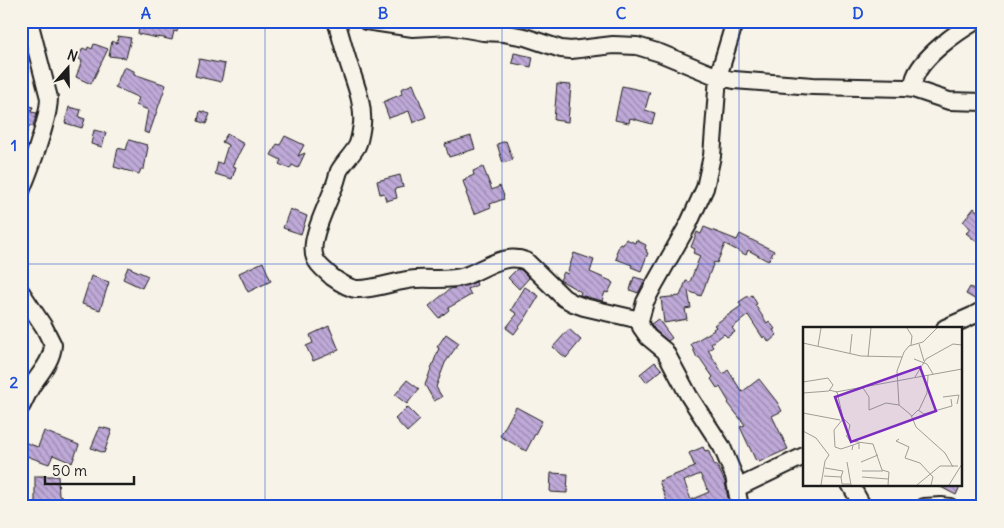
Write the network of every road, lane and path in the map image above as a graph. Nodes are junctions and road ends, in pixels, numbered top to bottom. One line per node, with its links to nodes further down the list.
1 (29, 21): 9 (street)
2 (336, 21): 12 (street)
3 (366, 21): 6 (street)
4 (735, 21): 6 (street)
5 (976, 21): 7 (street)
6 (718, 77): 7 (street); 12 (street)
7 (913, 89): 8 (street)
8 (983, 102)
9 (21, 191)
10 (21, 292): 14 (street)
11 (983, 310): 13 (street)
12 (640, 320): 17 (street)
13 (947, 327)
14 (21, 407)
15 (803, 456): 17 (street)
16 (851, 486): 19 (street)
17 (737, 488): 18 (street)
18 (740, 507)
19 (863, 507)
20 (924, 507): 21 (street)
21 (950, 507)

